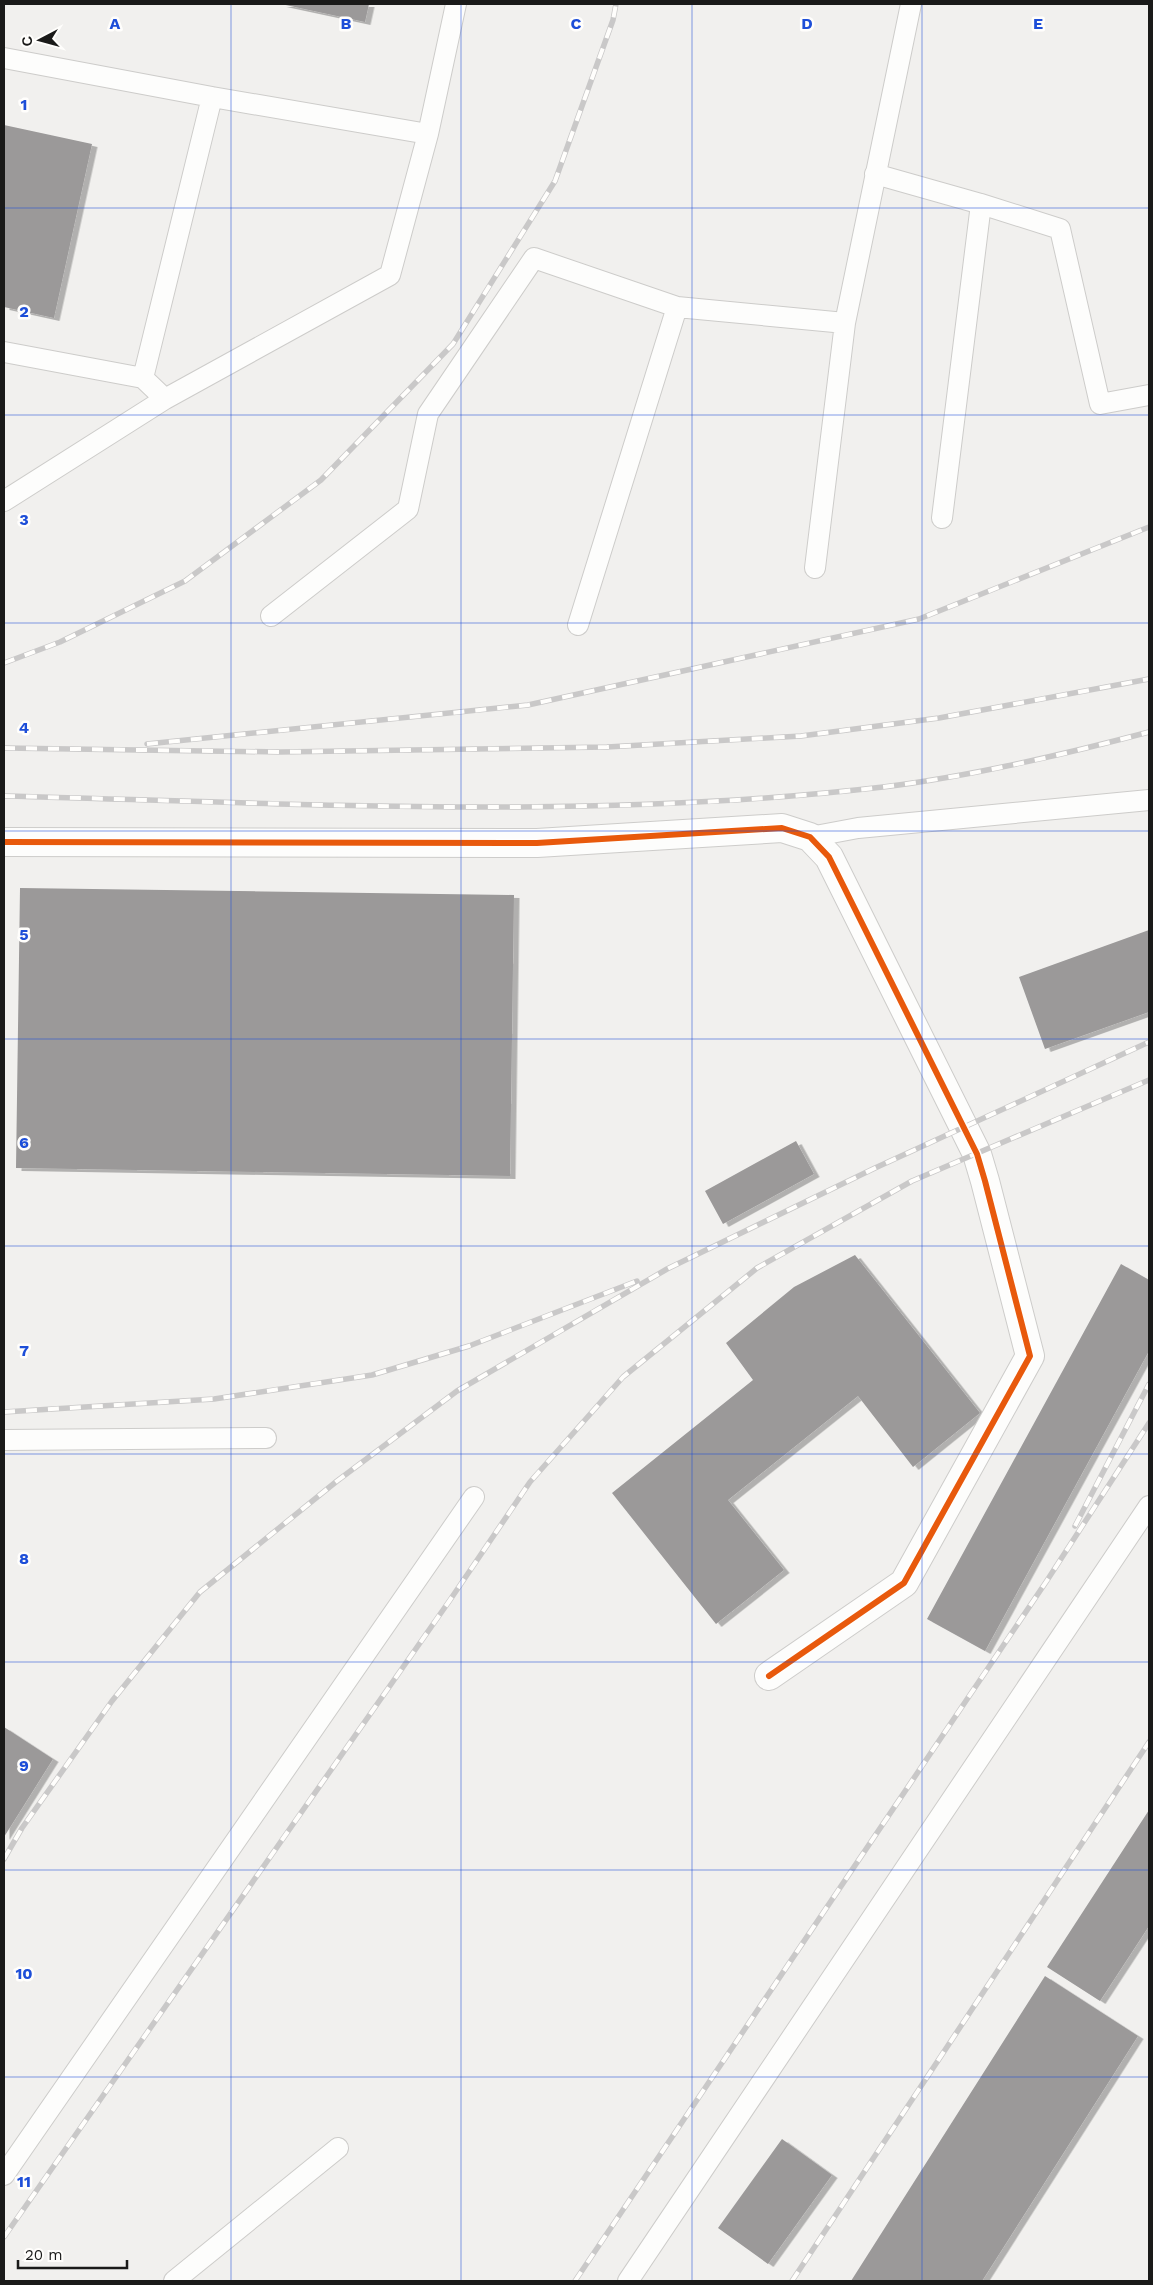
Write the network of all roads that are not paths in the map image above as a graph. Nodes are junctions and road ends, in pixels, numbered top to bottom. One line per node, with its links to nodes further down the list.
1 (456, 4): 5 (lane)
2 (911, 4): 6 (lane)
3 (4, 58): 4 (lane)
4 (212, 97): 5 (lane); 11 (lane)
5 (428, 134): 13 (lane)
6 (875, 174): 7 (lane); 9 (lane)
7 (981, 204): 12 (lane); 15 (lane)
8 (676, 307): 9 (lane); 17 (lane); 18 (lane)
9 (844, 323): 16 (lane)
10 (4, 352): 11 (lane)
11 (143, 378): 13 (lane)
12 (1149, 395)
13 (165, 399): 14 (lane)
14 (4, 501)
15 (942, 518)
16 (815, 568)
17 (271, 616)
18 (578, 624)
19 (1149, 800): 20 (lane)
20 (810, 837): 21 (street); 26 (street)
21 (4, 842)
22 (266, 1438): 23 (lane)
23 (4, 1440)
24 (474, 1497): 28 (lane)
25 (1149, 1506): 30 (lane)
26 (769, 1676)
27 (338, 2148): 29 (lane)
28 (4, 2175)
29 (174, 2281)
30 (628, 2281)

